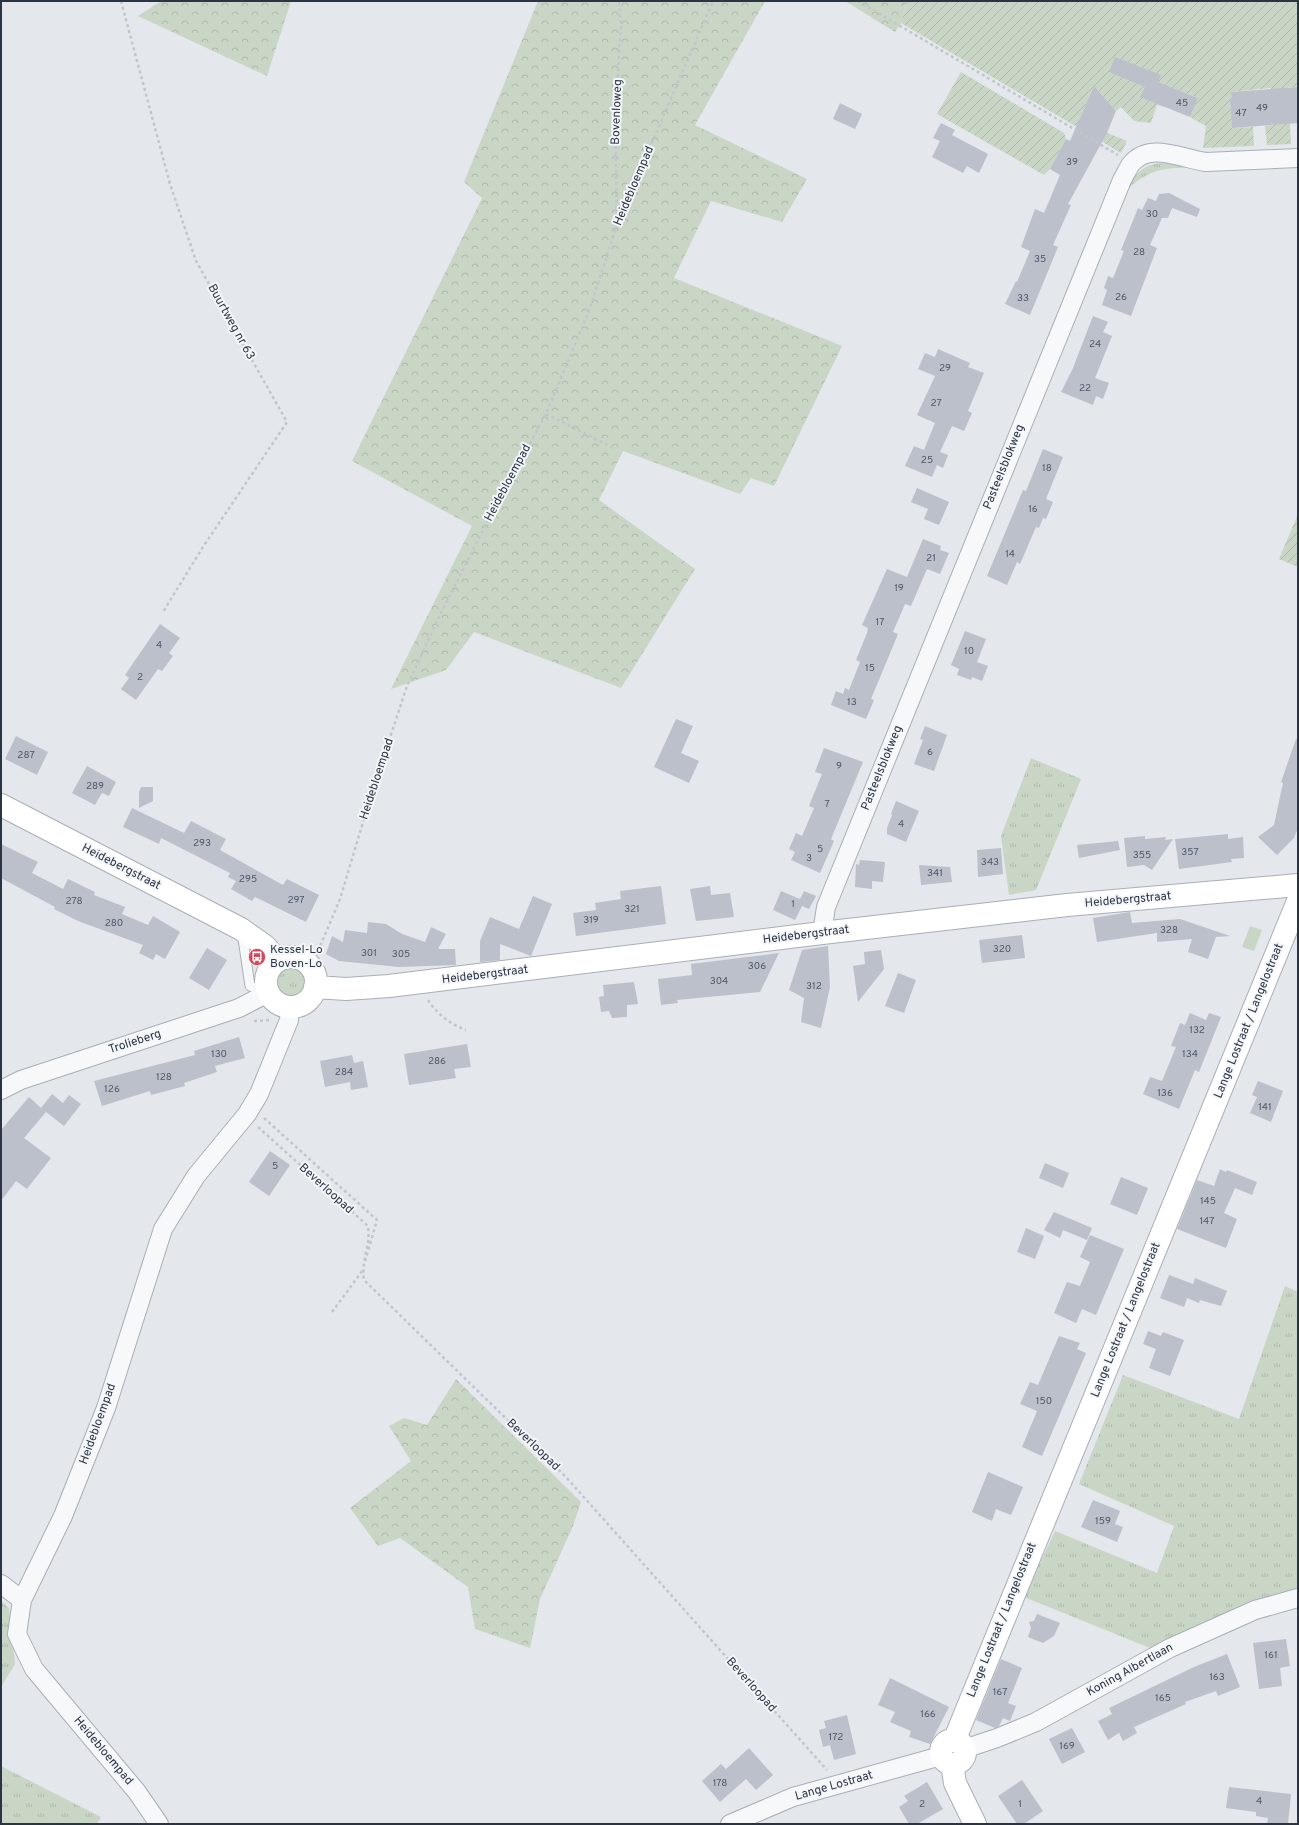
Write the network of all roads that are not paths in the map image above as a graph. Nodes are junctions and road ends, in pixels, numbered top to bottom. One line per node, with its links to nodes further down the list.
1 (1298, 158): 6 (street, Pasteelsblokweg)
2 (1, 805): 5 (street, Heidebergstraat)
3 (1298, 885): 6 (street, Heidebergstraat)
4 (1298, 901): 15 (street, Lange Lostraat / Langelostraat)
5 (241, 929): 7 (street, Heidebergstraat); 9 (lane)
6 (822, 933): 8 (street, Heidebergstraat)
7 (278, 961): 8 (street, Heidebergstraat); 9 (street)
8 (313, 977): 10 (street)
9 (268, 993): 10 (street); 11 (street, Trolieberg)
10 (290, 1007): 14 (street, Heidebloempad)
11 (1, 1090)
12 (1, 1584): 14 (street)
13 (1298, 1598): 15 (street, Koning Albertlaan)
14 (22, 1600): 16 (street, Heidebloempad)
15 (953, 1752): 17 (street, Lange Lostraat); 18 (street)
16 (160, 1824)
17 (730, 1824)
18 (975, 1824)

